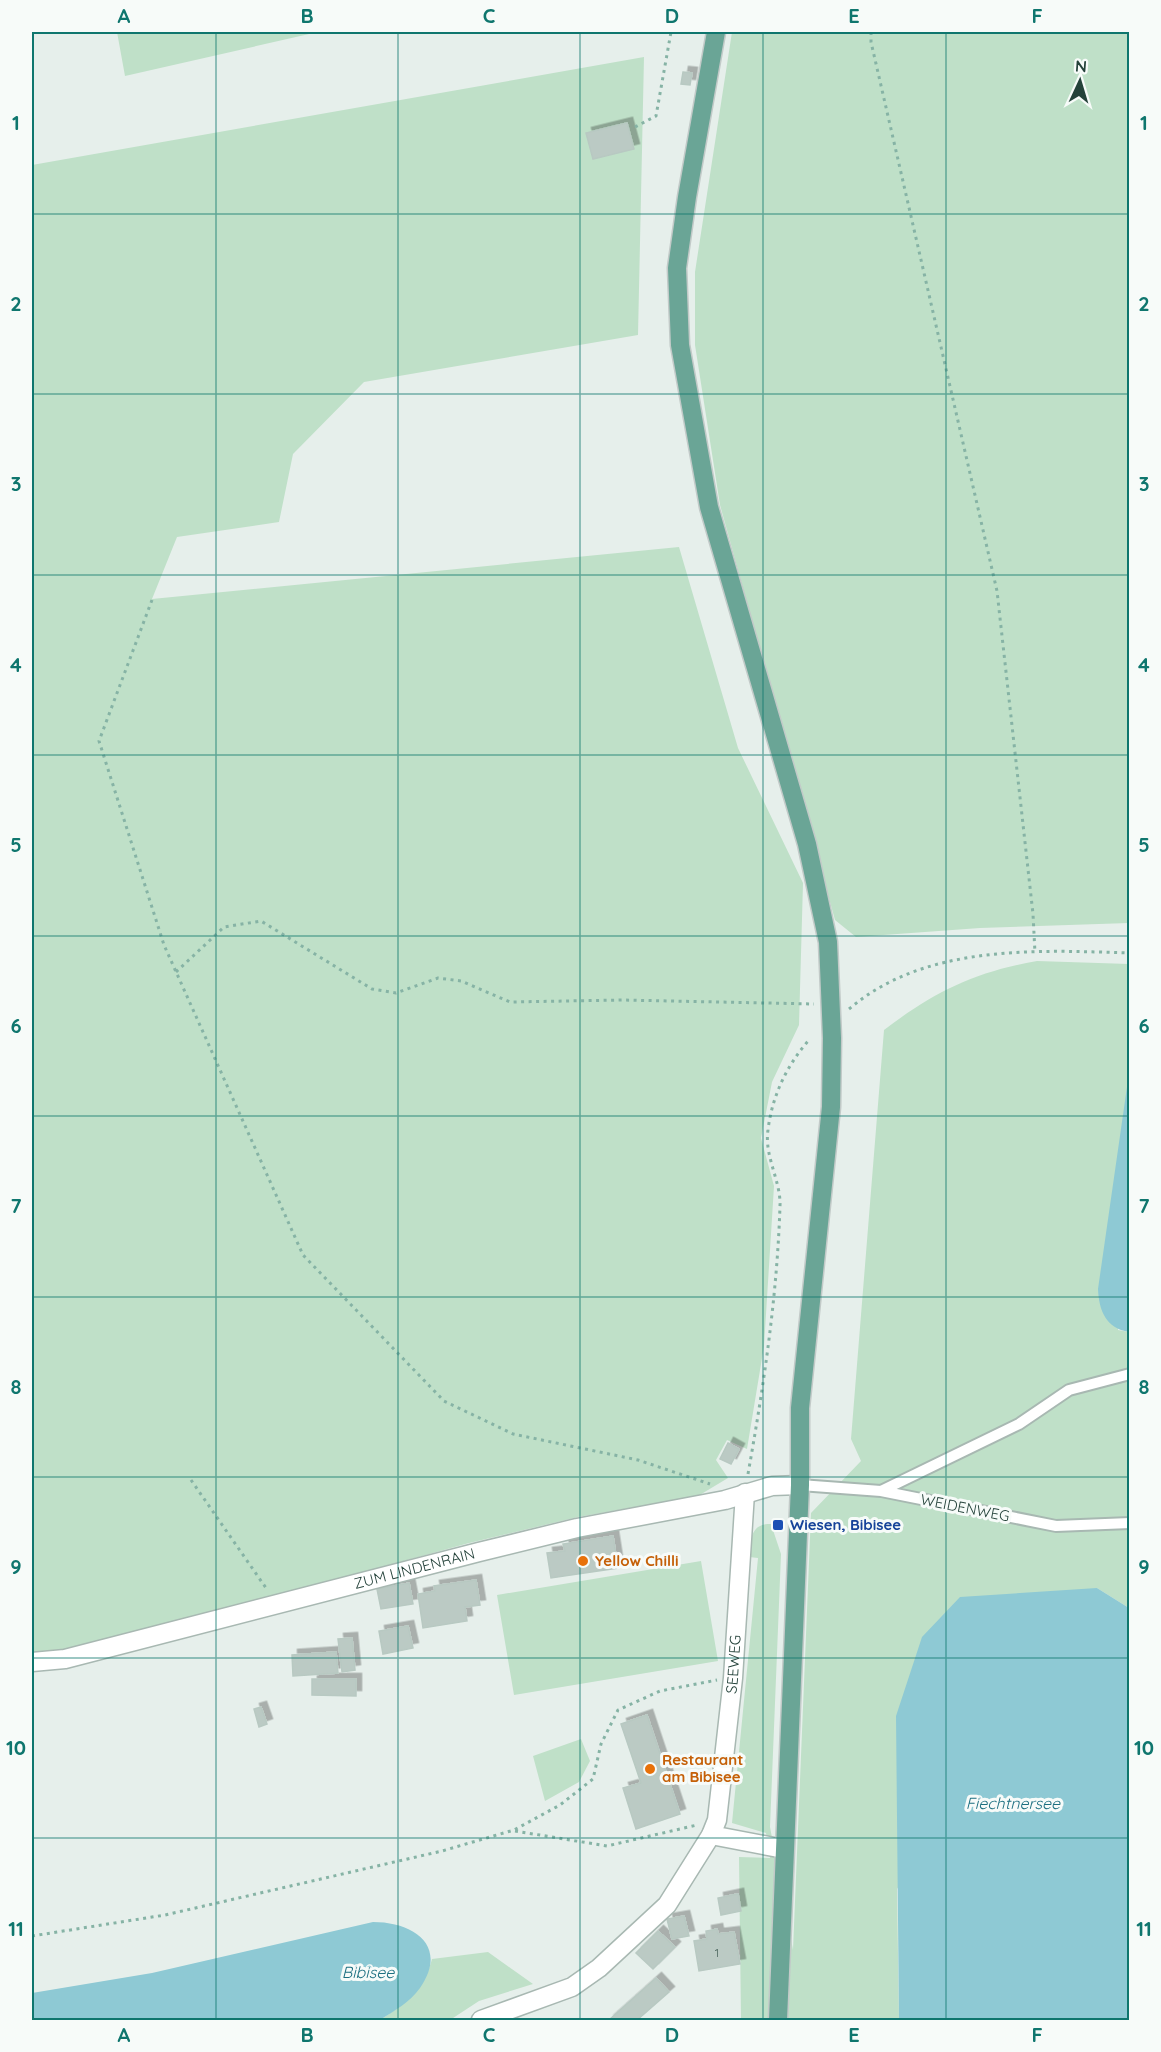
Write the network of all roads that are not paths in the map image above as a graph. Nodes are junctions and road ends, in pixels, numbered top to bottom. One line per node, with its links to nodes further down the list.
1 (716, 32): 3 (main road)
2 (1130, 1374): 4 (lane)
3 (800, 1485): 4 (lane, WEIDENWEG); 5 (street, ZUM LINDENRAIN); 9 (main road)
4 (880, 1491): 6 (lane, WEIDENWEG)
5 (745, 1492): 7 (street, ZUM LINDENRAIN); 8 (street, SEEWEG)
6 (1130, 1523)
7 (32, 1662)
8 (714, 1827): 9 (street); 10 (street, SEEWEG)
9 (784, 1849): 11 (main road)
10 (481, 2020)
11 (778, 2020)

